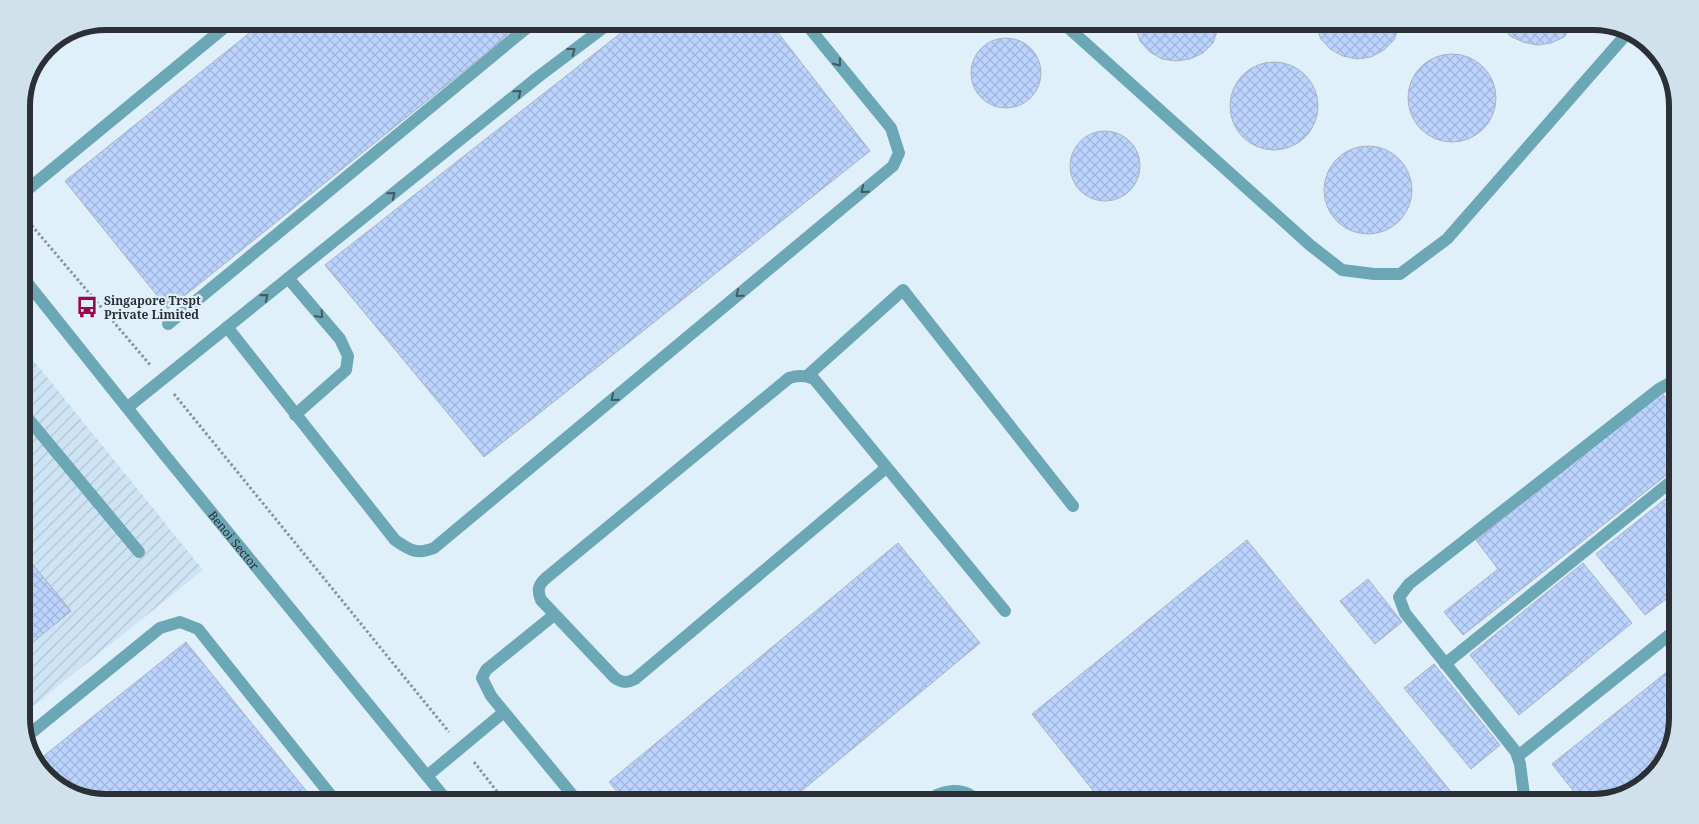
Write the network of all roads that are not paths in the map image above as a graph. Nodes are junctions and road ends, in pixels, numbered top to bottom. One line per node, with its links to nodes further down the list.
1 (222, 30): 7 (street)
2 (524, 30): 10 (street)
3 (600, 30): 8 (street, one-way to 3)
4 (812, 30): 15 (street, one-way to 15)
5 (1070, 30): 6 (street)
6 (1624, 37)
7 (30, 188)
8 (288, 278): 11 (street, one-way to 8); 15 (street, one-way to 15)
9 (30, 286): 14 (street, Benoi Sector)
10 (168, 324)
11 (227, 327): 14 (street); 15 (street)
12 (807, 376): 17 (street); 19 (street); 22 (street)
13 (1669, 384): 24 (street)
14 (128, 407): 28 (street, Benoi Sector)
15 (295, 415)
16 (30, 421): 20 (street)
17 (886, 468): 21 (street); 22 (street)
18 (1669, 483): 24 (street)
19 (1073, 506)
20 (139, 552)
21 (1005, 611)
22 (554, 615): 25 (street)
23 (1669, 635): 27 (street)
24 (1445, 664): 27 (street)
25 (504, 712): 28 (street); 31 (street)
26 (31, 733): 29 (street)
27 (1518, 756): 34 (street)
28 (427, 776): 30 (street, Benoi Sector)
29 (330, 794)
30 (442, 794)
31 (572, 794)
32 (941, 794): 33 (street)
33 (966, 794)
34 (1523, 794)

